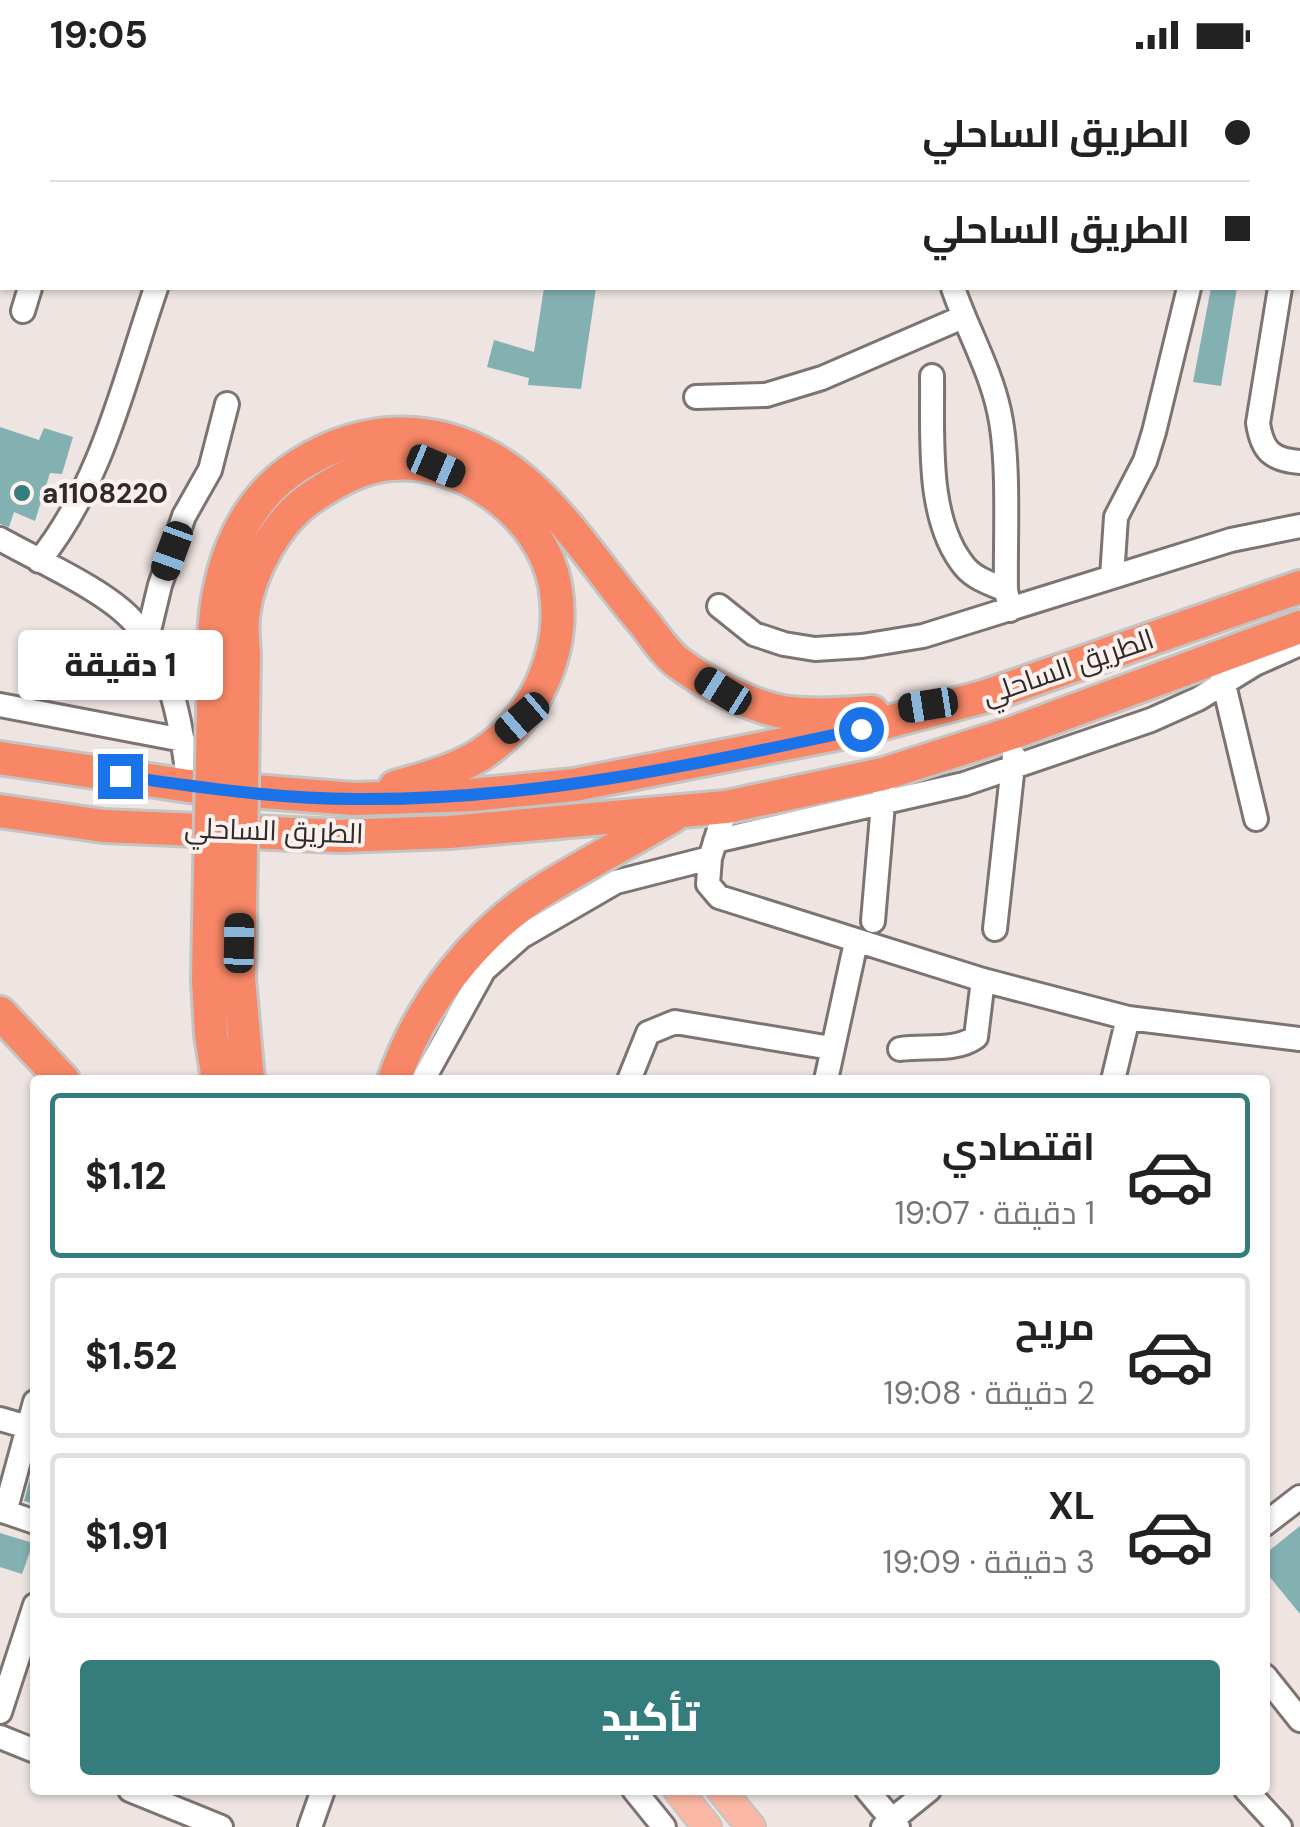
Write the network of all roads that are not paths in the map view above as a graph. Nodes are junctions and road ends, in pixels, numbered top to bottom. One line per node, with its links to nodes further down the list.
1 (29, 290): 6 (street)
2 (155, 290): 14 (street)
3 (954, 290): 7 (street)
4 (1189, 290): 15 (street)
5 (1280, 290): 11 (street)
6 (23, 311)
7 (964, 317): 9 (street); 17 (street)
8 (932, 376): 17 (street)
9 (696, 397)
10 (227, 404): 20 (street)
11 (1300, 462)
12 (1300, 526): 15 (street)
13 (0, 539): 14 (street)
14 (39, 561): 20 (street)
15 (1112, 577): 17 (street)
16 (1300, 587): 24 (highway, الطريق الساحلي)
17 (1008, 600): 18 (street)
18 (718, 606)
19 (1300, 627): 23 (highway, الطريق الساحلي)
20 (146, 639): 27 (street)
21 (1300, 644): 23 (street)
22 (228, 655): 24 (highway); 32 (highway); 41 (highway, bridge)
23 (1220, 670): 26 (highway, الطريق الساحلي); 29 (street); 36 (street)
24 (986, 696): 32 (highway, الطريق الساحلي)
25 (0, 705): 27 (street)
26 (1015, 732): 29 (street); 31 (highway, الطريق الساحلي)
27 (183, 740): 30 (street)
28 (0, 758): 30 (highway, الطريق الساحلي)
29 (1014, 766): 31 (street); 39 (street)
30 (189, 786): 32 (highway, الطريق الساحلي)
31 (884, 788): 33 (highway, الطريق الساحلي); 37 (street); 38 (street)
32 (354, 800)
33 (726, 806): 35 (highway, الطريق الساحلي); 37 (street)
34 (0, 810): 35 (highway, الطريق الساحلي)
35 (680, 812): 51 (highway)
36 (1256, 819)
37 (712, 850): 40 (street); 52 (street)
38 (873, 920)
39 (995, 929)
40 (856, 942): 42 (street); 46 (street)
41 (224, 980): 49 (highway); 50 (highway)
42 (983, 980): 44 (street); 47 (street)
43 (0, 1014): 48 (highway)
44 (1128, 1018): 45 (street); 55 (street)
45 (1300, 1038)
46 (831, 1048): 53 (street); 54 (street)
47 (900, 1050)
48 (59, 1075)
49 (217, 1075)
50 (247, 1075)
51 (396, 1075)
52 (426, 1075)
53 (631, 1075)
54 (827, 1075)
55 (1114, 1075)
56 (0, 1418): 58 (street)
57 (30, 1419): 58 (street)
58 (28, 1426): 60 (street)
59 (1300, 1496): 62 (street)
60 (3, 1511): 61 (street)
61 (30, 1520)
62 (1270, 1520)
63 (30, 1620): 65 (street)
64 (1270, 1682): 66 (street)
65 (0, 1712)
66 (1300, 1720)
67 (0, 1737): 68 (street)
68 (30, 1750)
69 (142, 1795): 78 (street)
70 (321, 1795): 79 (street)
71 (638, 1795): 80 (street)
72 (682, 1795): 81 (main road)
73 (871, 1795): 77 (street)
74 (923, 1795): 77 (street)
75 (1251, 1795): 82 (street)
76 (736, 1808): 81 (main road)
77 (891, 1824)
78 (221, 1827)
79 (310, 1827)
80 (664, 1827)
81 (709, 1827)
82 (1280, 1827)

